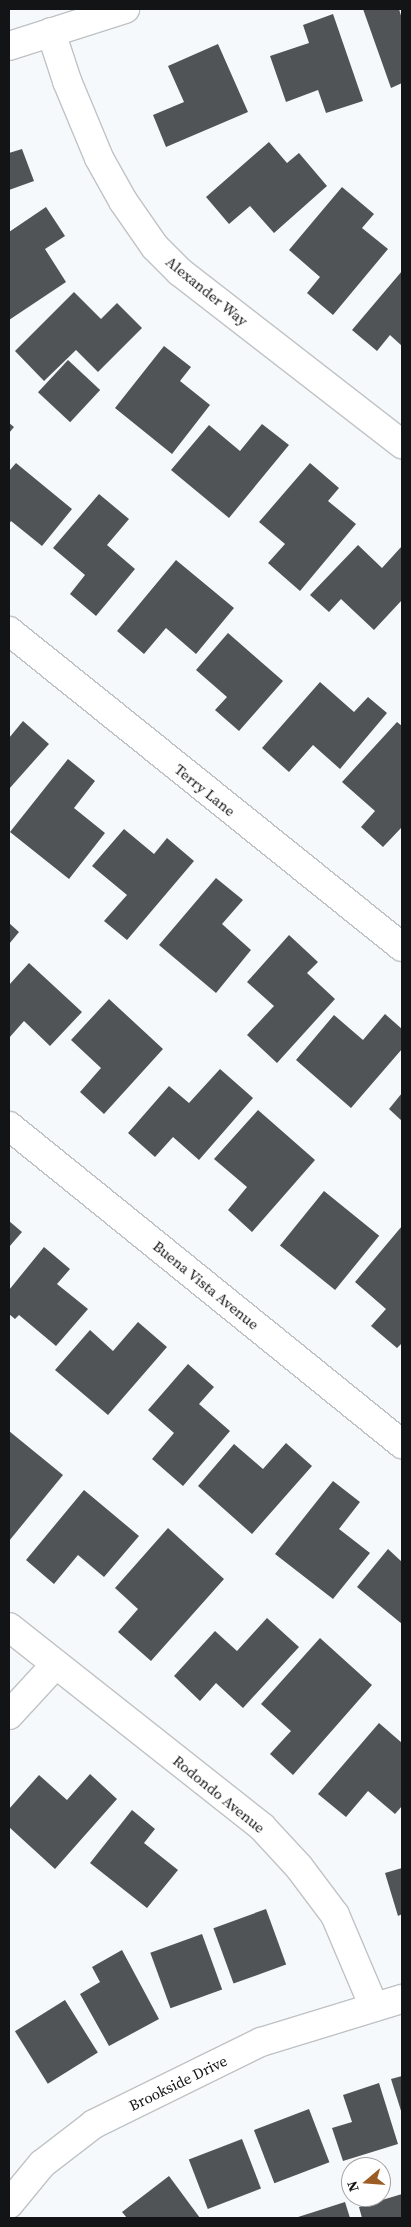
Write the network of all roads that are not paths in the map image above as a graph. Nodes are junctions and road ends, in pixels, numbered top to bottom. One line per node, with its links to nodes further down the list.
1 (125, 9): 2 (street)
2 (51, 32): 3 (street); 4 (street, Alexander Way)
3 (9, 46)
4 (402, 444)
5 (9, 630): 6 (street, Terry Lane)
6 (402, 947)
7 (9, 1126): 8 (street, Buena Vista Avenue)
8 (402, 1444)
9 (9, 1627): 10 (street, Rodondo Avenue)
10 (55, 1665): 11 (street); 13 (street, Rodondo Avenue)
11 (9, 1715)
12 (402, 1999): 13 (street, Brookside Drive)
13 (374, 2007): 14 (street, Brookside Drive)
14 (9, 2204)

